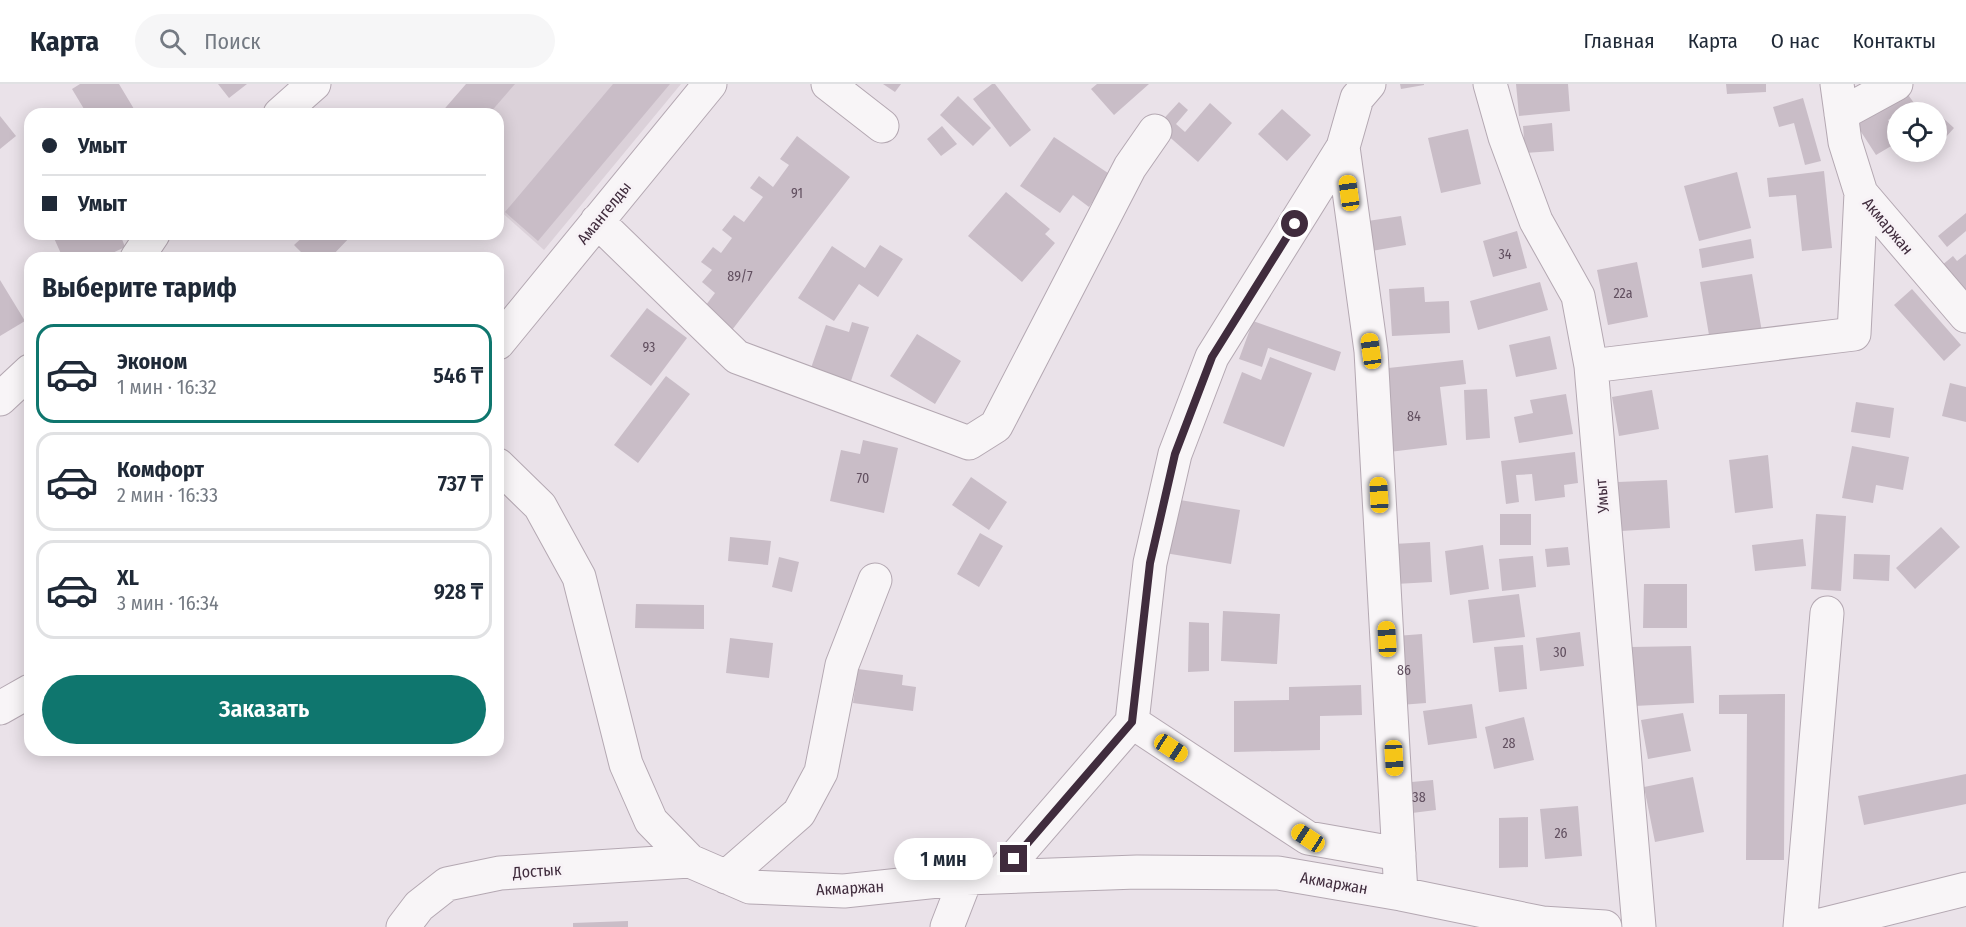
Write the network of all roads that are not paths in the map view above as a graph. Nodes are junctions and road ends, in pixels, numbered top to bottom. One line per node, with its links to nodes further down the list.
1 (314, 84): 8 (street)
2 (710, 84): 13 (street, Амангелды)
3 (828, 84): 9 (street)
4 (1369, 84): 11 (street)
5 (1490, 84): 16 (street, Умыт)
6 (1896, 84): 7 (street)
7 (1839, 99): 12 (street, Акмаржан)
8 (287, 108)
9 (882, 126)
10 (1155, 131): 13 (street)
11 (1343, 147): 24 (street); 25 (street)
12 (1861, 193): 14 (street, Акмаржан); 16 (street)
13 (597, 221): 15 (street, Амангелды)
14 (1966, 316)
15 (504, 336)
16 (1591, 366): 35 (street, Умыт)
17 (24, 377): 18 (street)
18 (0, 399)
19 (504, 471): 26 (street, Акмаржан)
20 (875, 580): 28 (street)
21 (1827, 613): 36 (street)
22 (24, 694): 23 (street)
23 (0, 708)
24 (1132, 722): 25 (street); 27 (street)
25 (1399, 854): 31 (street)
26 (690, 861): 28 (street, Акмаржан); 32 (street, Достык)
27 (999, 876): 29 (street, Акмаржан); 31 (street, Акмаржан)
28 (726, 877): 29 (street, Акмаржан)
29 (966, 878): 33 (street)
30 (1966, 889): 37 (street)
31 (1401, 894): 34 (street, Акмаржан)
32 (403, 927)
33 (947, 927)
34 (1605, 927)
35 (1639, 927)
36 (1800, 927)
37 (1813, 927)

